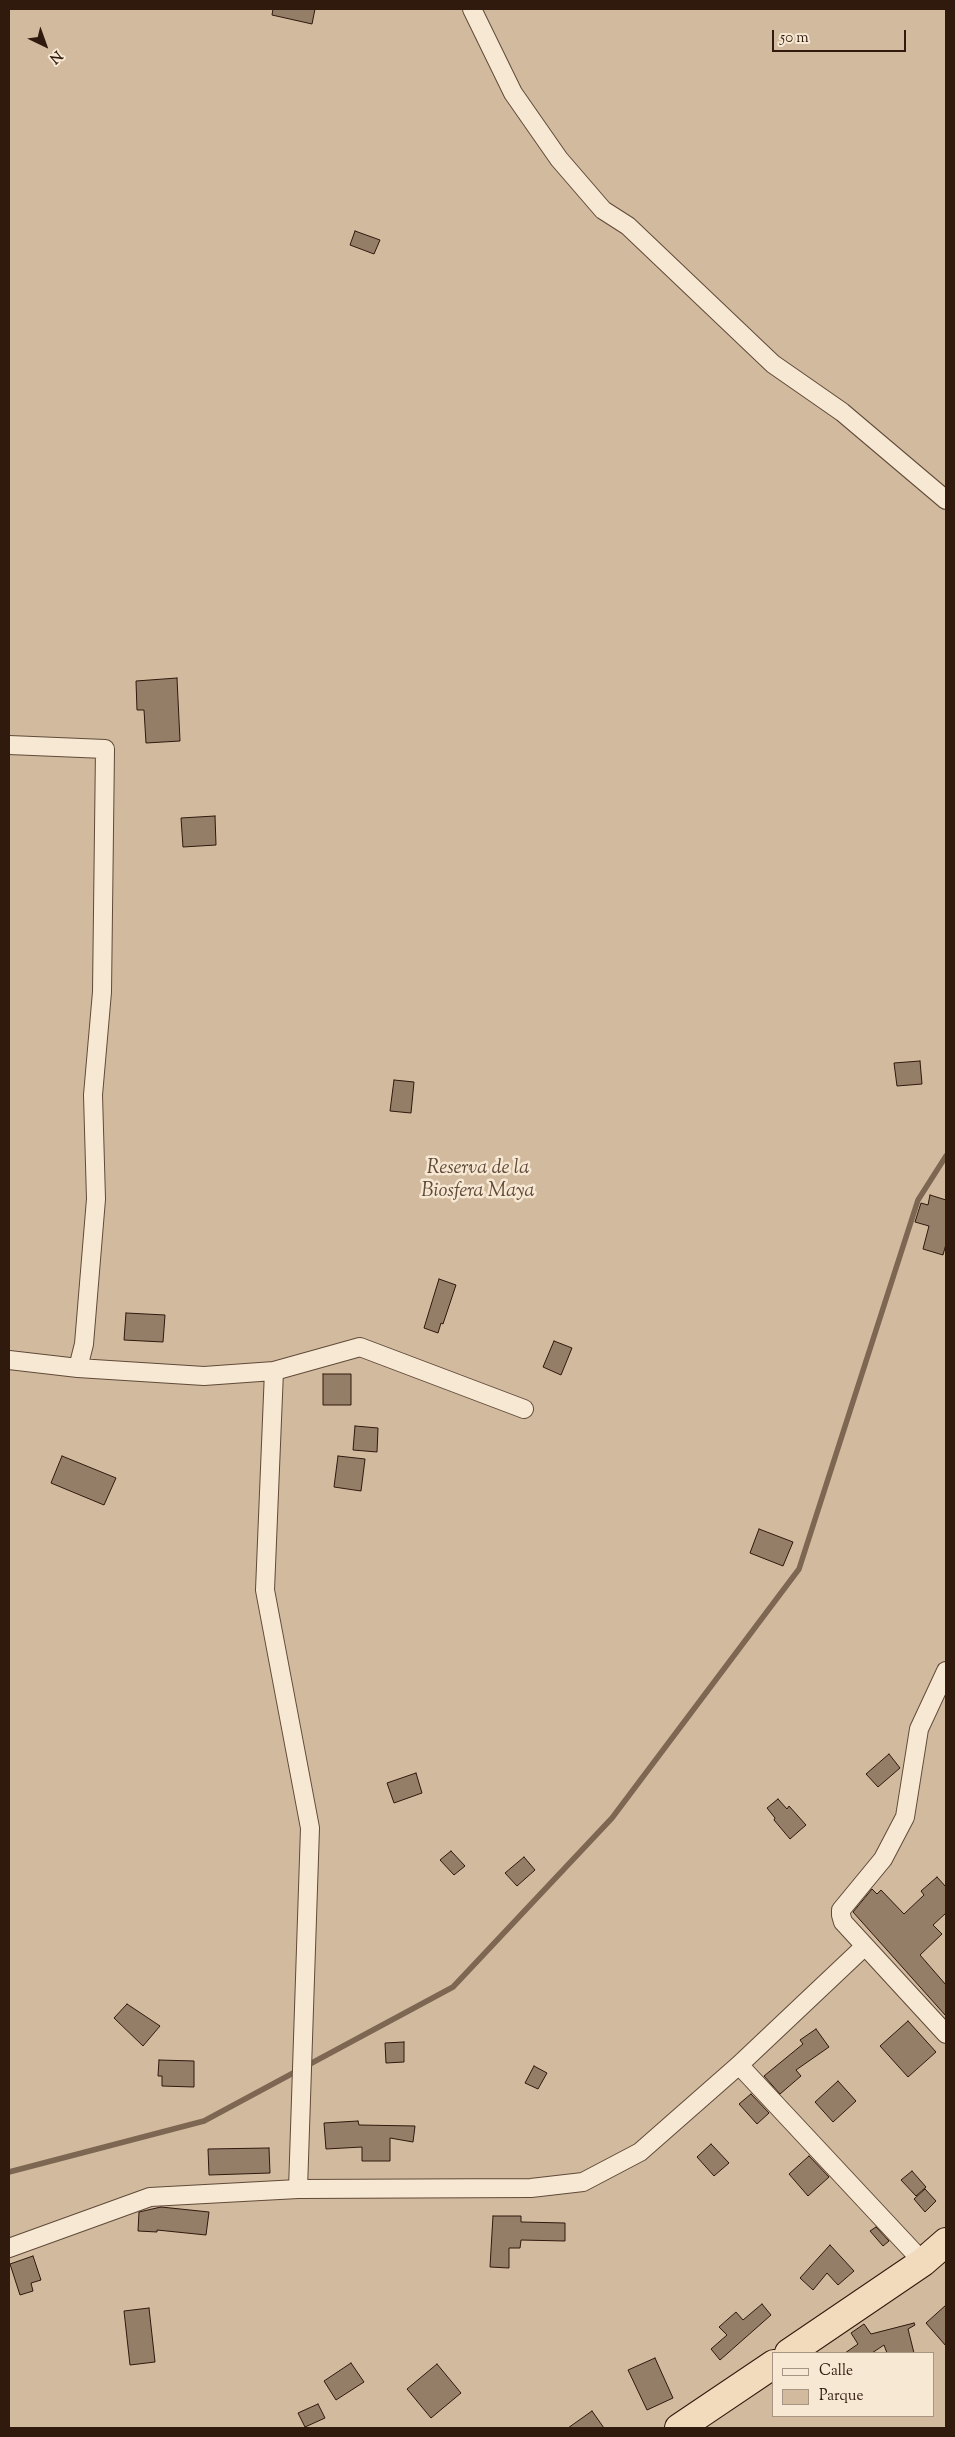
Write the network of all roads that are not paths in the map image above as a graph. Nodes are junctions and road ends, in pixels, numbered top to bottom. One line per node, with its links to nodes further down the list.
1 (472, 9): 2 (street)
2 (946, 500)
3 (9, 745): 5 (street)
4 (9, 1360): 5 (street)
5 (78, 1368): 6 (street)
6 (274, 1371): 7 (street); 12 (street)
7 (524, 1410)
8 (946, 1671): 9 (street)
9 (865, 1946): 10 (street); 11 (street)
10 (946, 2034)
11 (739, 2065): 12 (street); 15 (street)
12 (298, 2189): 14 (street)
13 (946, 2242): 15 (highway)
14 (9, 2248)
15 (923, 2262): 16 (highway)
16 (790, 2352)
17 (772, 2365): 18 (highway)
18 (679, 2428)

